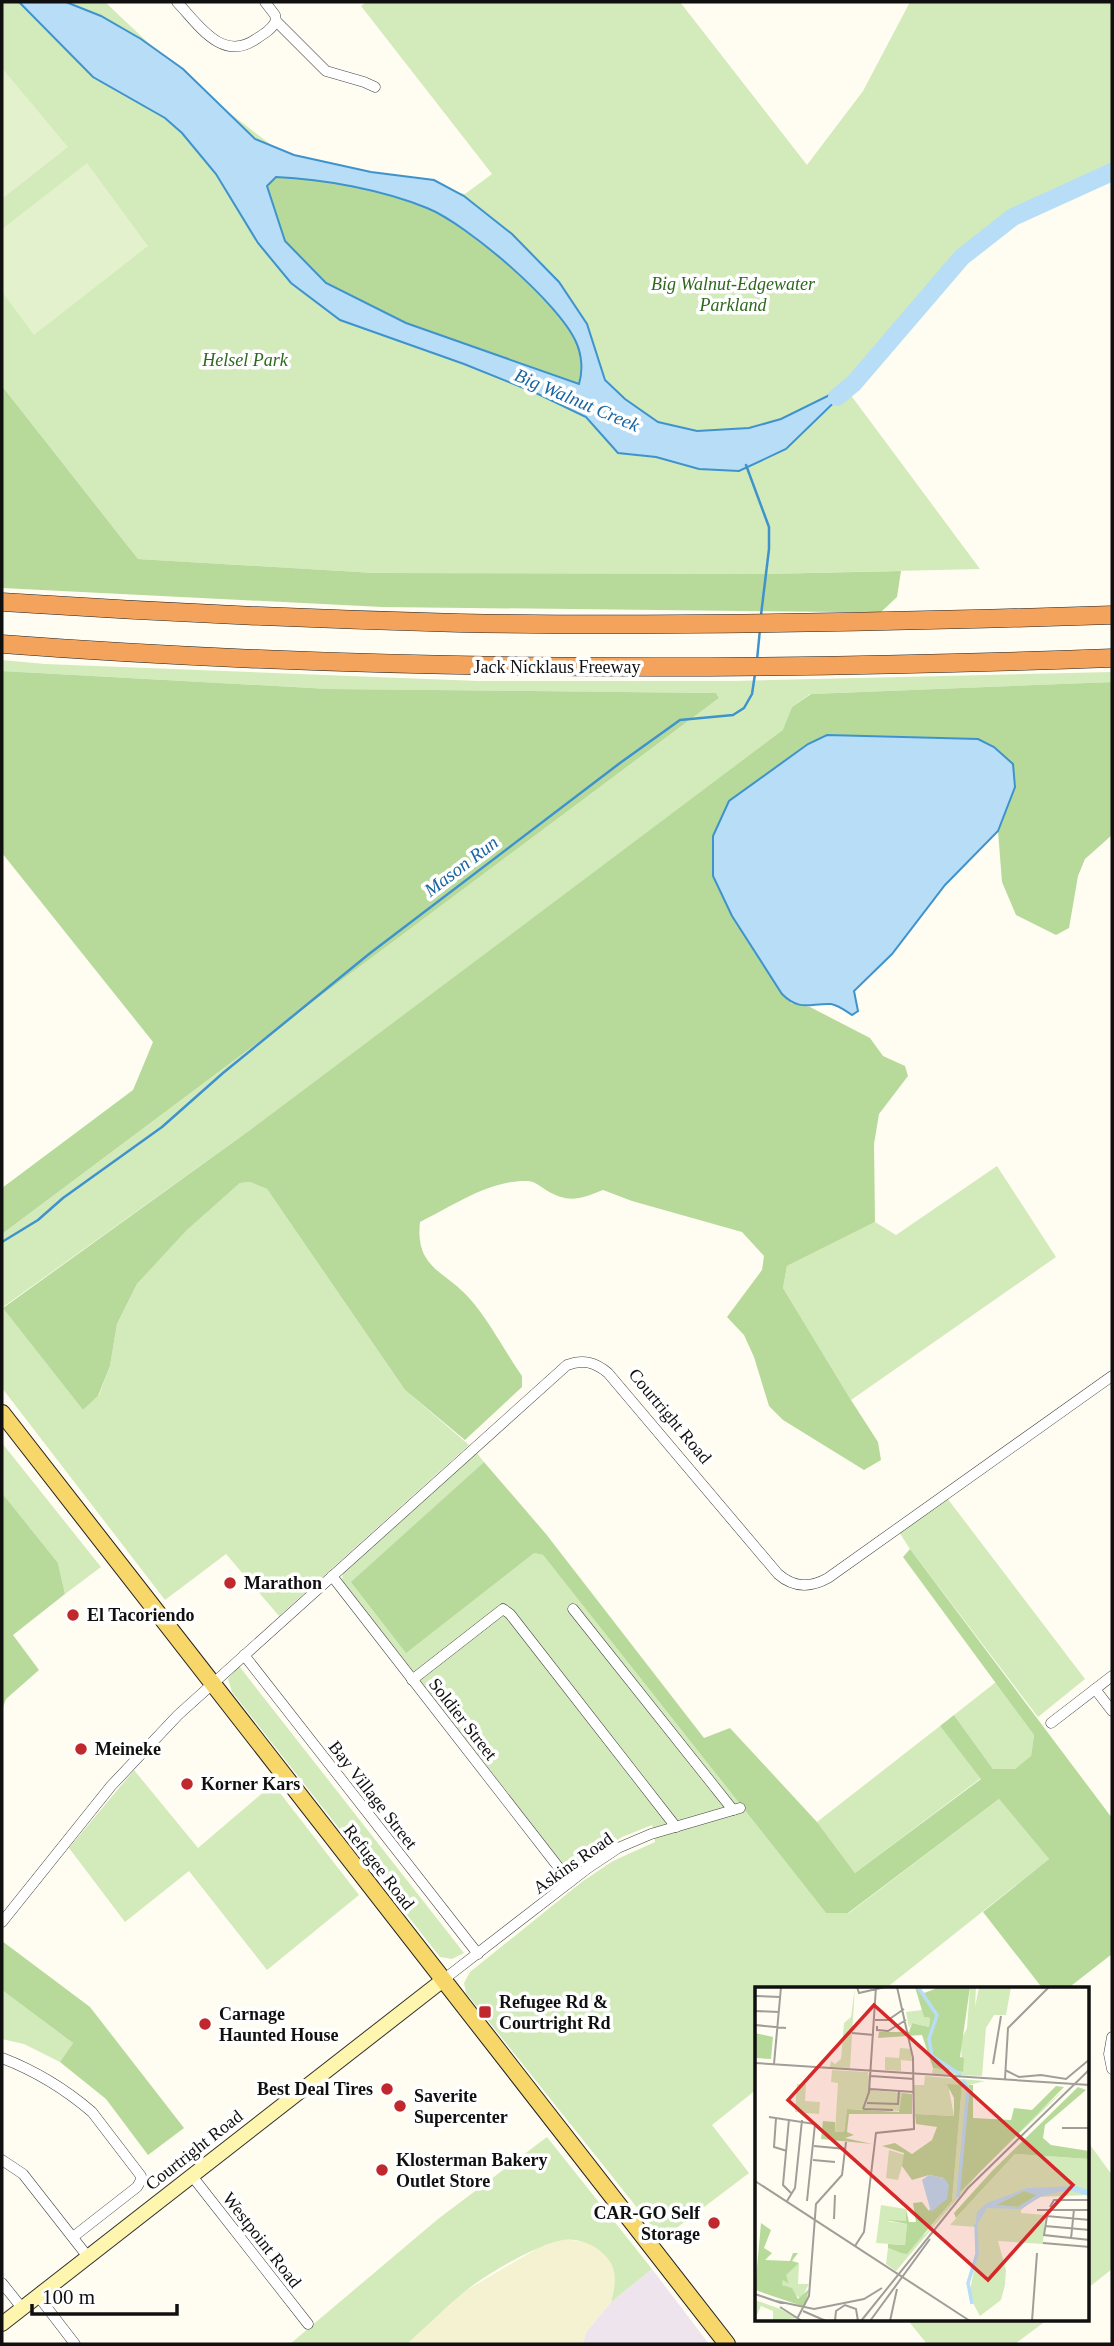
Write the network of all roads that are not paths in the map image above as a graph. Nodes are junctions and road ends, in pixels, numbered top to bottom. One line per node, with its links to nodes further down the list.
1 (177, 2): 3 (street)
2 (265, 2): 3 (street)
3 (276, 21): 4 (street)
4 (375, 87)
5 (2, 602): 6 (highway)
6 (1112, 615)
7 (2, 644): 8 (highway, Jack Nicklaus Freeway)
8 (1112, 658)
9 (1112, 1376): 11 (street, Courtright Road)
10 (2, 1413): 16 (main road, Refugee Road)
11 (332, 1576): 13 (street, Courtright Road); 15 (street, Soldier Street)
12 (573, 1609): 20 (street, Askins Road)
13 (244, 1655): 16 (street, Courtright Road); 23 (street, Bay Village Street)
14 (1112, 1676): 17 (street)
15 (412, 1679): 20 (street); 21 (street, Soldier Street)
16 (213, 1684): 22 (street, Courtright Road); 24 (main road, Refugee Road)
17 (1095, 1689): 18 (street); 19 (street)
18 (1112, 1711)
19 (1051, 1723)
20 (676, 1827): 21 (street, Askins Road)
21 (570, 1882): 23 (street, Askins Road)
22 (2, 1923)
23 (478, 1954): 24 (street, Askins Road)
24 (443, 1980): 29 (street, Courtright Road); 38 (main road, Refugee Road)
25 (1112, 2037): 27 (street)
26 (2, 2059): 30 (street)
27 (1112, 2070)
28 (2, 2160): 30 (street)
29 (192, 2176): 31 (street, Courtright Road); 36 (street, Westpoint Road)
30 (73, 2237): 31 (street)
31 (88, 2256): 33 (street, Courtright Road)
32 (2, 2283): 34 (street)
33 (38, 2296): 34 (street, Courtright Road); 37 (street)
34 (22, 2308): 35 (street, Courtright Road)
35 (2, 2324)
36 (308, 2324)
37 (75, 2344)
38 (727, 2344)

